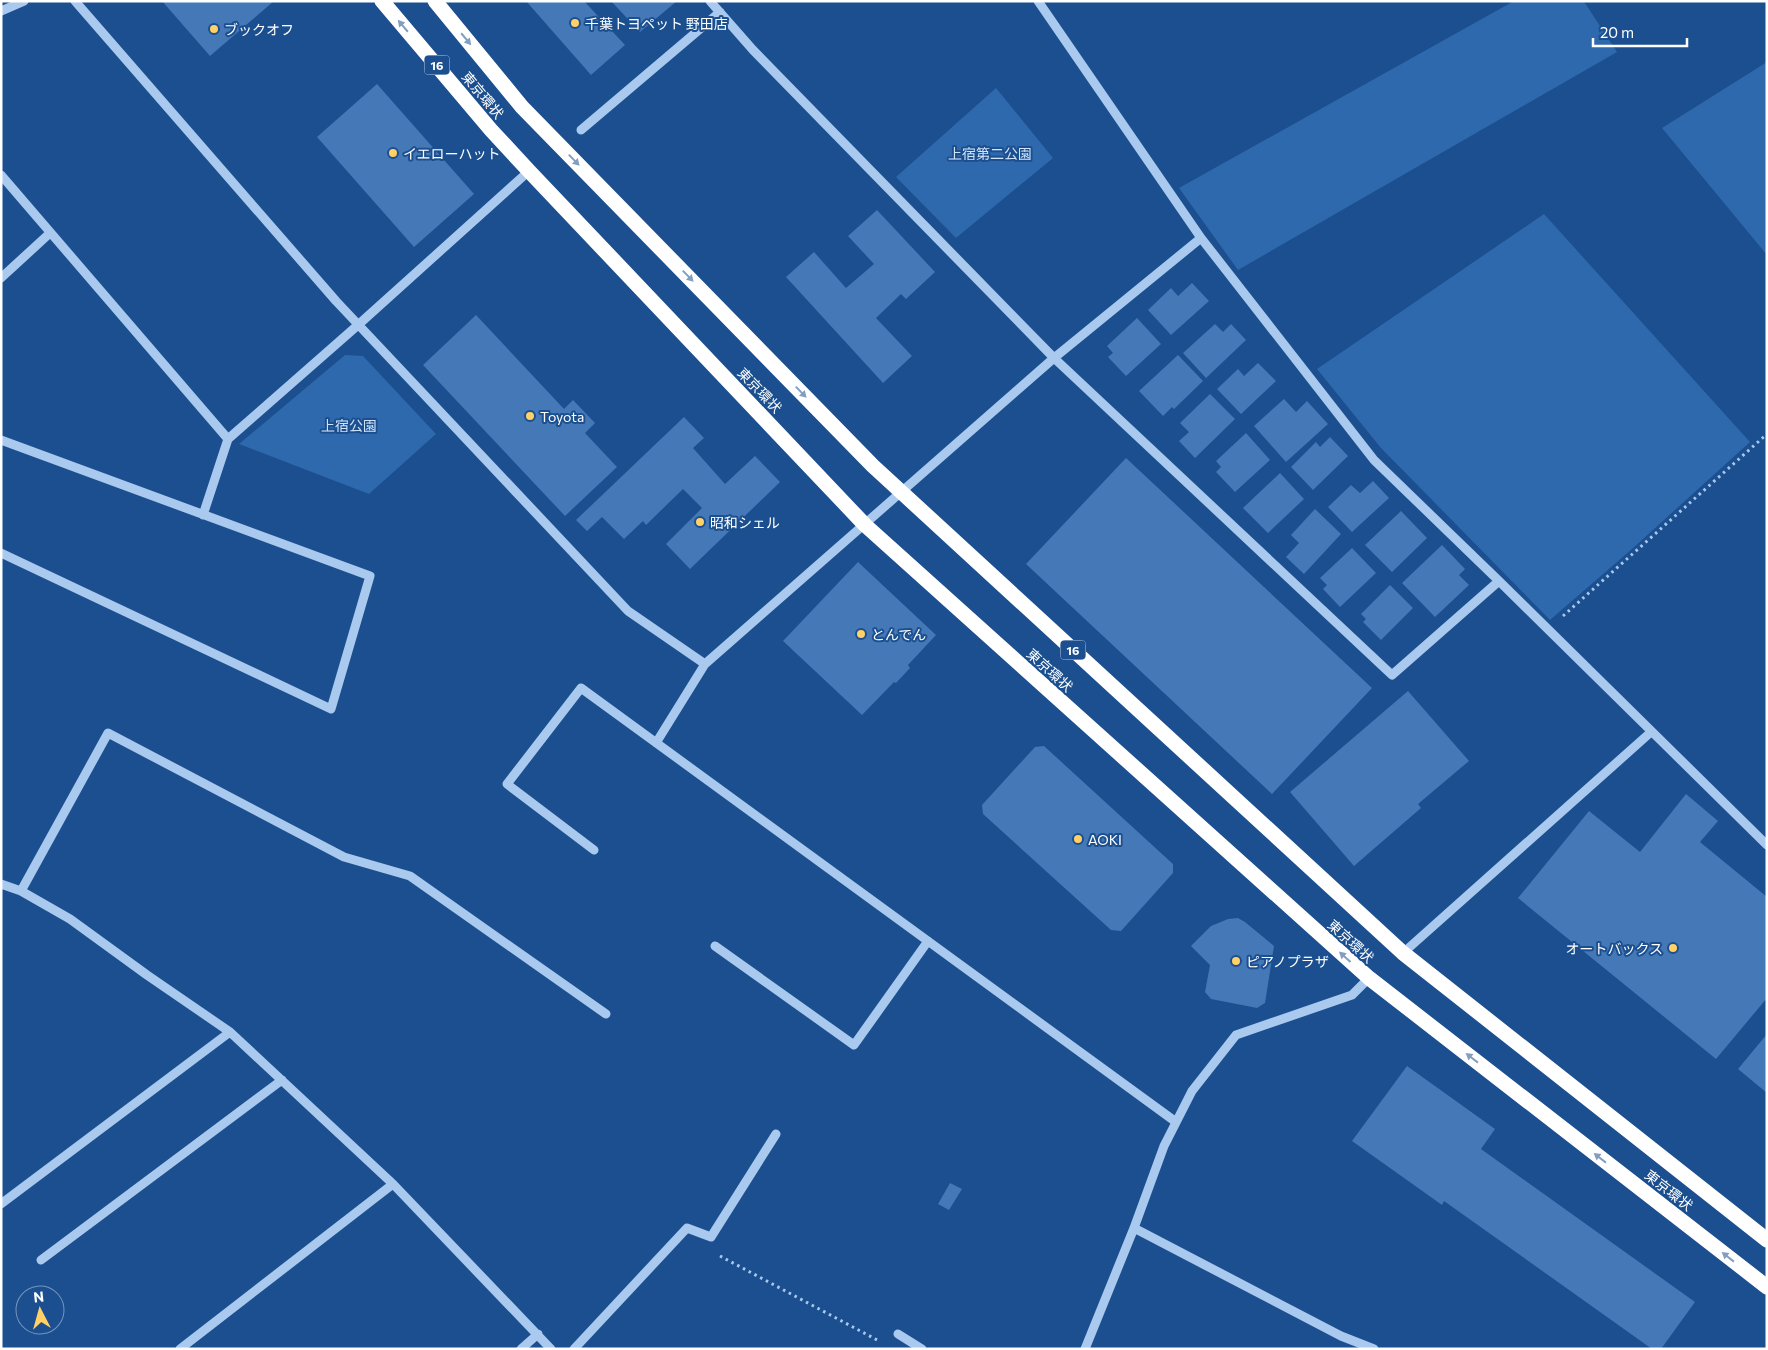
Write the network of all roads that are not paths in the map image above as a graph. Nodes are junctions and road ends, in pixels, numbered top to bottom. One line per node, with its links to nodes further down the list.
1 (24, 1): 7 (street)
2 (75, 1): 15 (street)
3 (382, 1): 10 (highway, 東京環状 / 16, one-way to 3)
4 (435, 1): 19 (highway, 東京環状 / 16, one-way to 19)
5 (710, 1): 8 (street)
6 (1038, 1): 13 (street)
7 (1, 11)
8 (720, 12): 9 (street); 16 (street)
9 (581, 130)
10 (529, 172): 15 (street); 21 (highway, 東京環状 / 16)
11 (1, 175): 12 (street)
12 (50, 233): 14 (street); 17 (street)
13 (1201, 238): 16 (street); 23 (street)
14 (1, 278)
15 (358, 325): 17 (street); 24 (street)
16 (1054, 358): 19 (street); 23 (street)
17 (228, 439): 20 (street)
18 (1, 440): 20 (street)
19 (902, 492): 21 (street); 33 (highway, 東京環状 / 16)
20 (203, 515): 22 (street)
21 (865, 525): 24 (street); 34 (highway, 東京環状 / 16, one-way to 21)
22 (1, 553)
23 (1500, 581): 25 (street)
24 (705, 664): 26 (street)
25 (1651, 732): 27 (street); 33 (street)
26 (656, 743): 28 (street); 31 (street)
27 (1767, 845)
28 (594, 850)
29 (1, 884): 30 (street)
30 (21, 891): 35 (street); 36 (street)
31 (928, 942): 32 (street); 38 (street)
32 (716, 946)
33 (1403, 953): 43 (highway, 東京環状 / 16)
34 (1369, 978): 38 (street); 45 (highway, 東京環状 / 16, one-way to 34)
35 (606, 1014)
36 (230, 1032): 37 (street); 41 (street)
37 (282, 1080): 40 (street); 44 (street)
38 (1176, 1122): 42 (street)
39 (776, 1134): 51 (street)
40 (393, 1184): 46 (street); 48 (street)
41 (1, 1204)
42 (1134, 1228): 53 (street); 54 (street)
43 (1767, 1240)
44 (41, 1260)
45 (1767, 1287)
46 (538, 1334): 49 (street); 50 (street)
47 (898, 1334): 52 (street)
48 (180, 1349)
49 (521, 1349)
50 (550, 1349)
51 (574, 1349)
52 (922, 1349)
53 (1085, 1349)
54 (1374, 1349)

